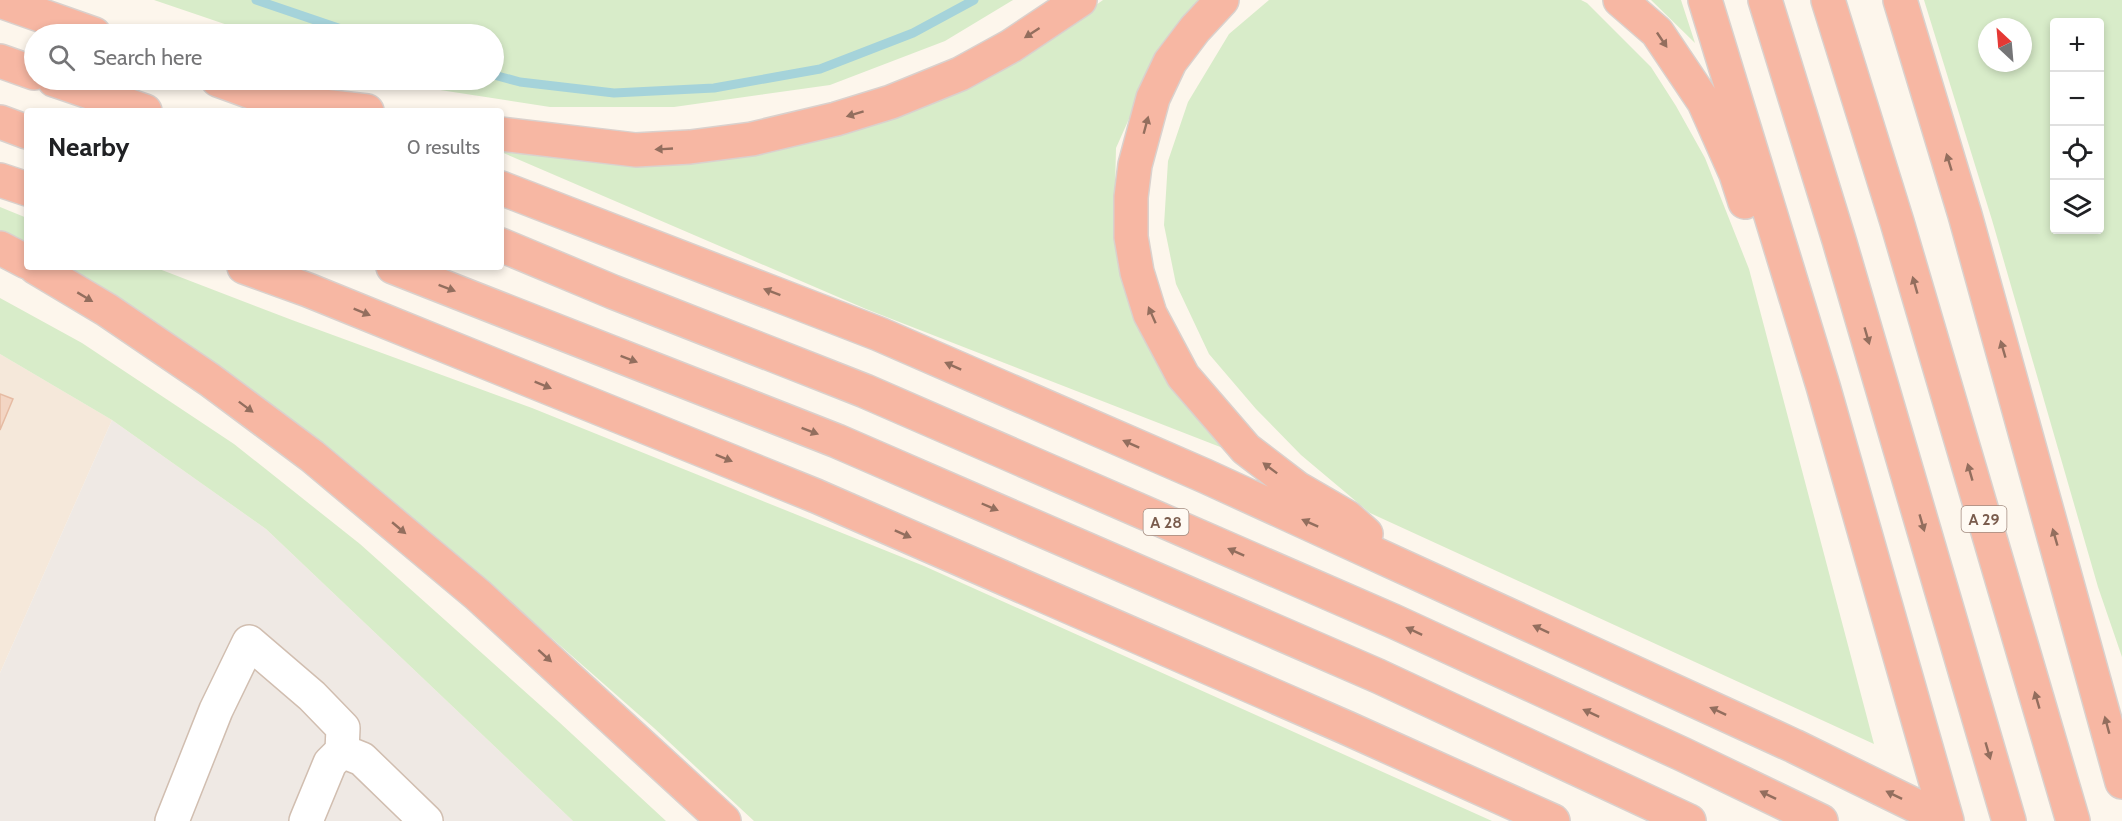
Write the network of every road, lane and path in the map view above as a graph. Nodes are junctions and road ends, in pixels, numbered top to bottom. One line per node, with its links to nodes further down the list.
1 (1080, 0): 19 (highway, one-way to 19)
2 (1222, 0): 30 (highway, one-way to 2)
3 (1620, 0): 29 (highway, one-way to 29)
4 (1705, 0): 29 (highway)
5 (1765, 0): 33 (highway, one-way to 33)
6 (1828, 0): 34 (highway, A 29, one-way to 6)
7 (1900, 0): 32 (highway, one-way to 7)
8 (0, 1): 9 (highway)
9 (66, 24)
10 (0, 61): 11 (highway)
11 (24, 69)
12 (83, 90): 15 (highway)
13 (246, 90): 14 (highway)
14 (290, 106): 16 (highway)
15 (136, 108)
16 (321, 108)
17 (0, 122): 18 (highway)
18 (24, 131)
19 (504, 134)
20 (0, 180): 21 (highway)
21 (24, 188)
22 (504, 189): 30 (highway, one-way to 22)
23 (504, 247): 41 (highway, A 28, one-way to 23)
24 (0, 248): 25 (highway)
25 (24, 260)
26 (40, 270): 38 (highway, one-way to 38)
27 (252, 270): 39 (highway, one-way to 39)
28 (401, 270): 40 (highway, one-way to 40)
29 (1822, 386): 42 (highway)
30 (1401, 564): 42 (highway, one-way to 30)
31 (342, 751): 35 (lane); 36 (lane); 37 (lane)
32 (2122, 782)
33 (2006, 810)
34 (2072, 819)
35 (172, 821)
36 (306, 821)
37 (426, 821)
38 (724, 821)
39 (1554, 821)
40 (1689, 821)
41 (1821, 821)
42 (1947, 821)

